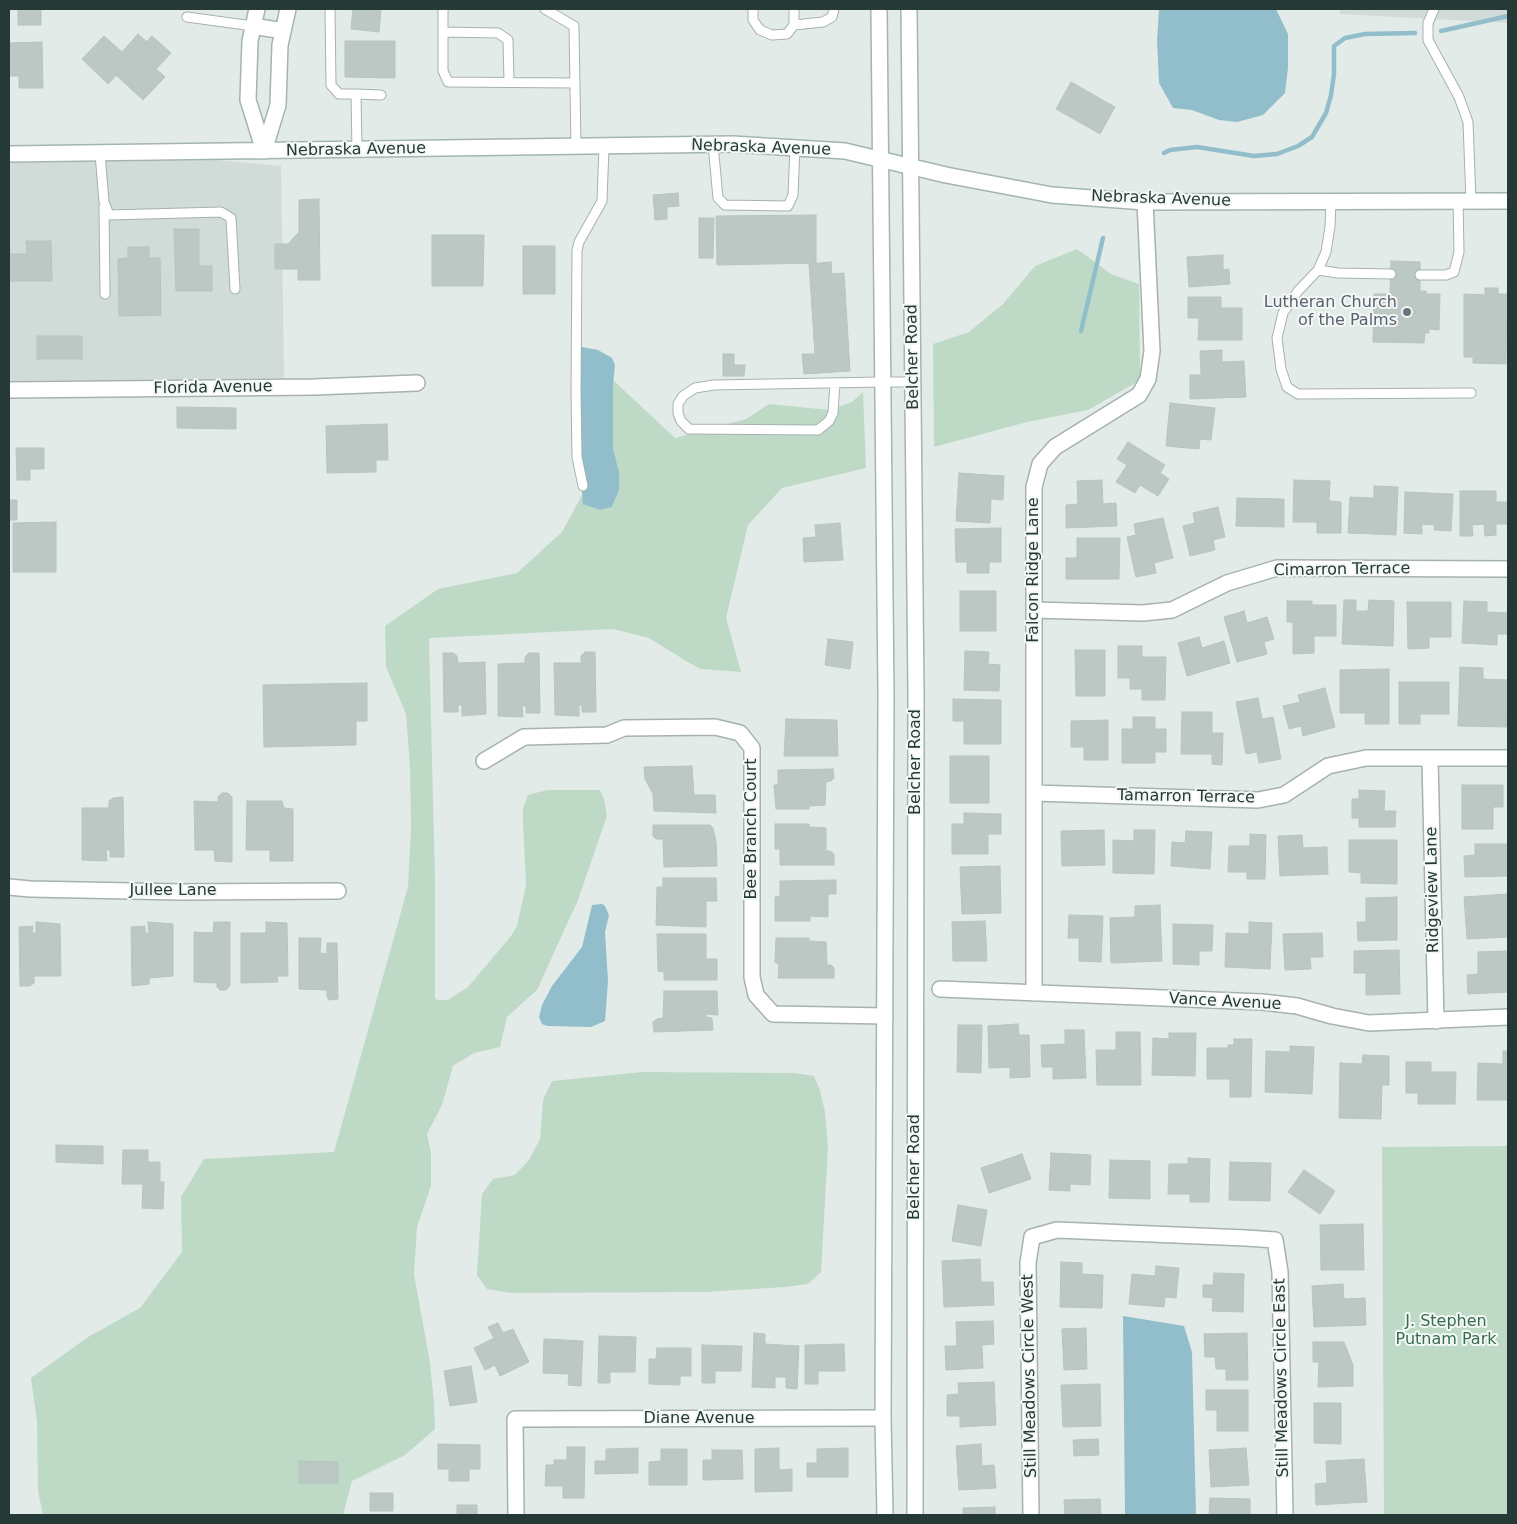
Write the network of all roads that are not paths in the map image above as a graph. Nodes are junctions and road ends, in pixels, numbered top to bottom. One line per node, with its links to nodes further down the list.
1 (257, 9): 14 (street)
2 (288, 9): 15 (street)
3 (330, 9): 19 (lane)
4 (443, 9): 16 (lane)
5 (545, 9): 18 (lane)
6 (753, 9): 13 (lane)
7 (794, 9): 13 (lane)
8 (834, 9): 13 (lane)
9 (879, 9): 29 (street, Belcher Road)
10 (908, 9): 30 (street, Belcher Road)
11 (1434, 9): 35 (lane)
12 (188, 18): 14 (lane)
13 (794, 25)
14 (253, 26): 15 (street); 26 (street)
15 (283, 31): 26 (street)
16 (443, 32): 17 (lane); 17 (lane)
17 (509, 82): 18 (lane)
18 (575, 83): 22 (lane)
19 (356, 94): 20 (lane); 25 (lane)
20 (382, 95)
21 (713, 144): 23 (street, Nebraska Avenue); 24 (street, Nebraska Avenue); 24 (lane)
22 (576, 147): 23 (street, Nebraska Avenue); 25 (street, Nebraska Avenue)
23 (604, 147): 47 (lane)
24 (795, 148): 29 (street, Nebraska Avenue)
25 (357, 150): 26 (street, Nebraska Avenue)
26 (264, 151): 27 (street, Nebraska Avenue)
27 (100, 153): 28 (street, Nebraska Avenue); 32 (lane)
28 (9, 154)
29 (882, 159): 30 (street, Nebraska Avenue); 41 (street, Belcher Road)
30 (911, 166): 33 (street, Nebraska Avenue); 42 (street, Belcher Road)
31 (1508, 201): 35 (street, Nebraska Avenue)
32 (104, 202): 39 (lane); 40 (lane)
33 (1145, 202): 34 (street, Nebraska Avenue); 49 (street, Falcon Ridge Lane)
34 (1331, 202): 35 (street, Nebraska Avenue); 36 (lane)
35 (1464, 202): 38 (lane)
36 (1318, 270): 37 (lane); 46 (lane)
37 (1391, 274)
38 (1420, 275)
39 (235, 290)
40 (105, 294)
41 (884, 382): 42 (lane); 44 (lane); 58 (street, Belcher Road)
42 (913, 382): 65 (street, Belcher Road)
43 (417, 383): 45 (street, Florida Avenue)
44 (835, 383): 44 (lane)
45 (9, 390)
46 (1471, 393)
47 (583, 486)
48 (1508, 570): 49 (street, Cimarron Terrace)
49 (1034, 610): 53 (street, Falcon Ridge Lane)
50 (1508, 758): 51 (street, Tamarron Terrace)
51 (1430, 759): 53 (street, Tamarron Terrace); 60 (street, Ridgeview Lane)
52 (484, 761): 58 (street, Bee Branch Court)
53 (1034, 793): 57 (street, Falcon Ridge Lane)
54 (9, 887): 55 (street, Jullee Lane)
55 (338, 890)
56 (940, 989): 57 (street, Vance Avenue)
57 (1034, 993): 60 (street, Vance Avenue)
58 (885, 1016): 62 (street, Belcher Road)
59 (1508, 1017): 60 (street, Vance Avenue)
60 (1436, 1021)
61 (1275, 1240): 66 (street, Still Meadows Circle West); 67 (street, Still Meadows Circle East)
62 (884, 1418): 63 (street, Diane Avenue); 64 (street, Belcher Road)
63 (516, 1515)
64 (885, 1515)
65 (915, 1515)
66 (1031, 1515)
67 (1285, 1515)

